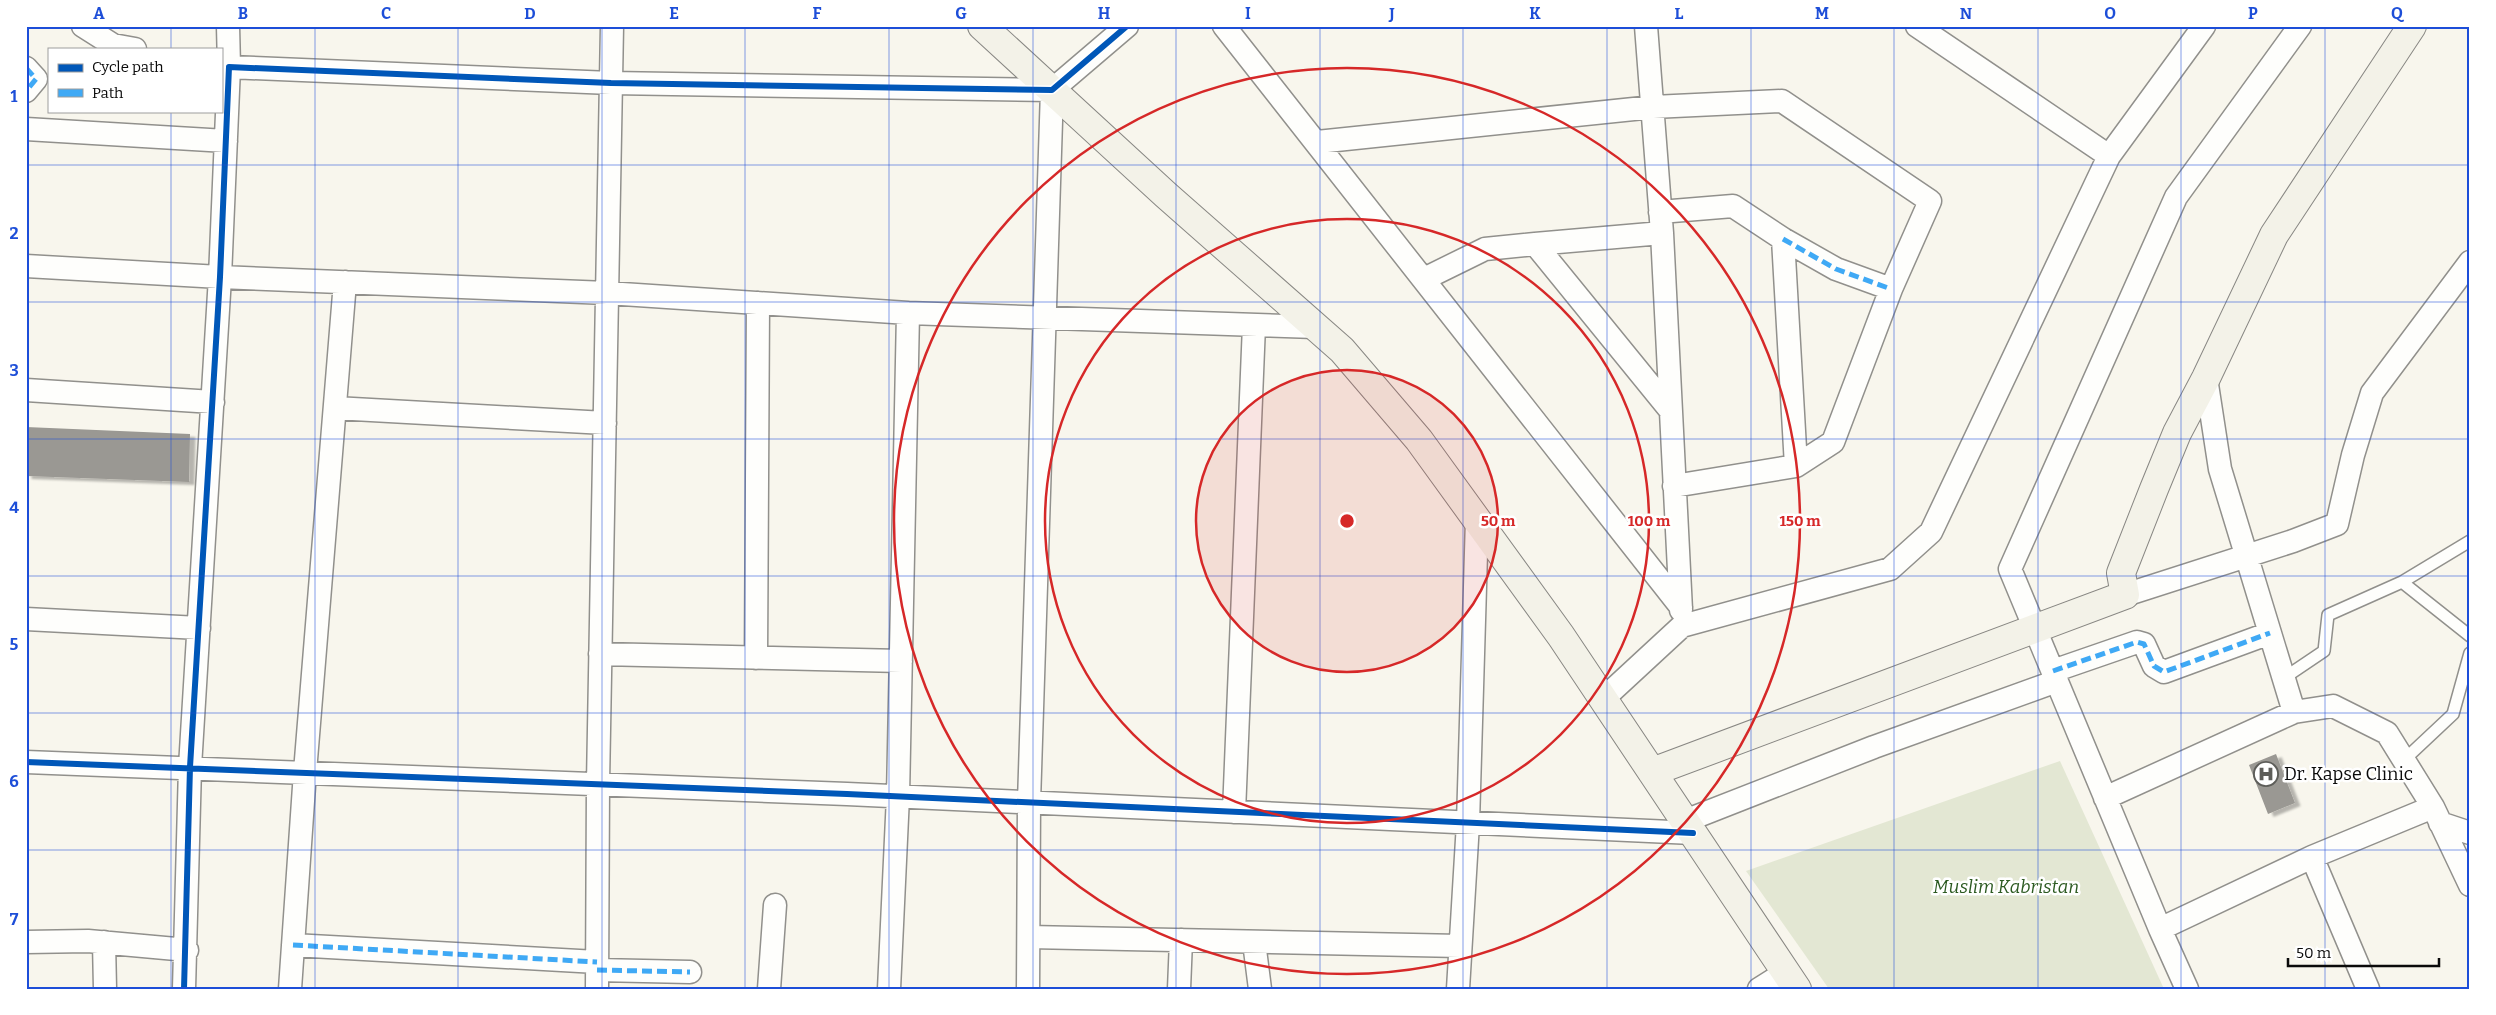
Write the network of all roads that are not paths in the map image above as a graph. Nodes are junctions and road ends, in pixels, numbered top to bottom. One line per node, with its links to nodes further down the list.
1 (82, 26): 13 (street)
2 (228, 26): 14 (street)
3 (612, 26): 16 (street)
4 (982, 26): 17 (main road)
5 (1127, 26): 17 (street)
6 (1224, 26): 22 (street)
7 (1646, 26): 19 (street)
8 (1917, 26): 12 (street)
9 (2204, 26): 23 (street)
10 (2300, 26): 55 (street)
11 (2412, 26): 39 (main road)
12 (1947, 34): 23 (street)
13 (130, 48)
14 (226, 60): 16 (street); 21 (street)
15 (26, 68): 18 (street)
16 (611, 82): 17 (street); 33 (street)
17 (1052, 90): 36 (street); 38 (main road)
18 (26, 91)
19 (1652, 107): 22 (street); 24 (street); 32 (street)
20 (26, 129): 21 (street)
21 (226, 141): 29 (street)
22 (1316, 142): 30 (street)
23 (2109, 156): 52 (street)
24 (1661, 223): 25 (street); 26 (street); 43 (street)
25 (1784, 239): 32 (street); 45 (street)
26 (1535, 244): 30 (street); 43 (street)
27 (2470, 262): 49 (street)
28 (26, 266): 29 (street)
29 (220, 277): 31 (street); 41 (street)
30 (1424, 279): 52 (street)
31 (345, 282): 33 (street); 42 (street)
32 (1891, 289): 45 (street)
33 (607, 293): 34 (street); 44 (street)
34 (758, 303): 35 (street); 60 (street)
35 (908, 313): 36 (street); 61 (street)
36 (1044, 318): 37 (street); 74 (street)
37 (1254, 325): 38 (street); 75 (street)
38 (1315, 327): 47 (main road)
39 (2206, 378): 49 (street); 51 (main road)
40 (26, 390): 41 (street)
41 (212, 402): 54 (street)
42 (335, 408): 44 (street); 69 (street)
43 (1671, 412): 46 (street)
44 (605, 423): 59 (street)
45 (1796, 466): 46 (street)
46 (1674, 486): 52 (street)
47 (1476, 520): 64 (main road); 77 (street)
48 (2470, 541): 50 (lane)
49 (2246, 556): 51 (street); 56 (street)
50 (2402, 582): 57 (lane); 63 (lane)
51 (2125, 595): 55 (main road)
52 (1682, 617): 64 (street)
53 (26, 619): 54 (street)
54 (199, 628): 68 (street)
55 (2034, 628): 62 (street); 70 (main road)
56 (2270, 633): 62 (street); 63 (street)
57 (2470, 636)
58 (2470, 653): 66 (lane)
59 (600, 654): 60 (street); 71 (street)
60 (756, 658): 61 (street)
61 (901, 661): 72 (street)
62 (2055, 676): 73 (street); 78 (street)
63 (2284, 678): 65 (street)
64 (1603, 699): 70 (main road)
65 (2294, 712): 66 (street); 73 (street)
66 (2404, 760): 76 (street)
67 (26, 762): 68 (street)
68 (190, 768): 69 (street); 91 (street)
69 (305, 772): 71 (street); 89 (street)
70 (1652, 772): 78 (main road)
71 (598, 783): 72 (street); 93 (street)
72 (898, 796): 74 (street); 99 (street)
73 (2106, 798): 83 (street)
74 (1030, 802): 75 (street); 84 (street)
75 (1234, 812): 77 (street)
76 (2436, 815): 79 (street); 80 (street); 81 (street)
77 (1468, 823): 78 (street); 90 (street)
78 (1689, 827): 94 (main road)
79 (2470, 833)
80 (2312, 857): 83 (street); 106 (street)
81 (2470, 885)
82 (775, 905): 98 (street)
83 (2160, 929): 105 (street)
84 (1029, 937): 85 (street); 100 (street)
85 (1181, 940): 88 (street); 101 (street)
86 (26, 942): 87 (street)
87 (104, 942): 91 (street); 95 (street)
88 (1254, 942): 90 (street); 102 (street)
89 (293, 945): 93 (street); 97 (street)
90 (1460, 946): 103 (street)
91 (187, 950): 96 (street)
92 (690, 972): 93 (street)
93 (597, 974)
94 (1792, 980): 104 (street)
95 (105, 989)
96 (184, 989)
97 (290, 989)
98 (769, 989)
99 (889, 989)
100 (1028, 989)
101 (1179, 989)
102 (1260, 989)
103 (1458, 989)
104 (1759, 989)
105 (2186, 989)
106 (2368, 989)

